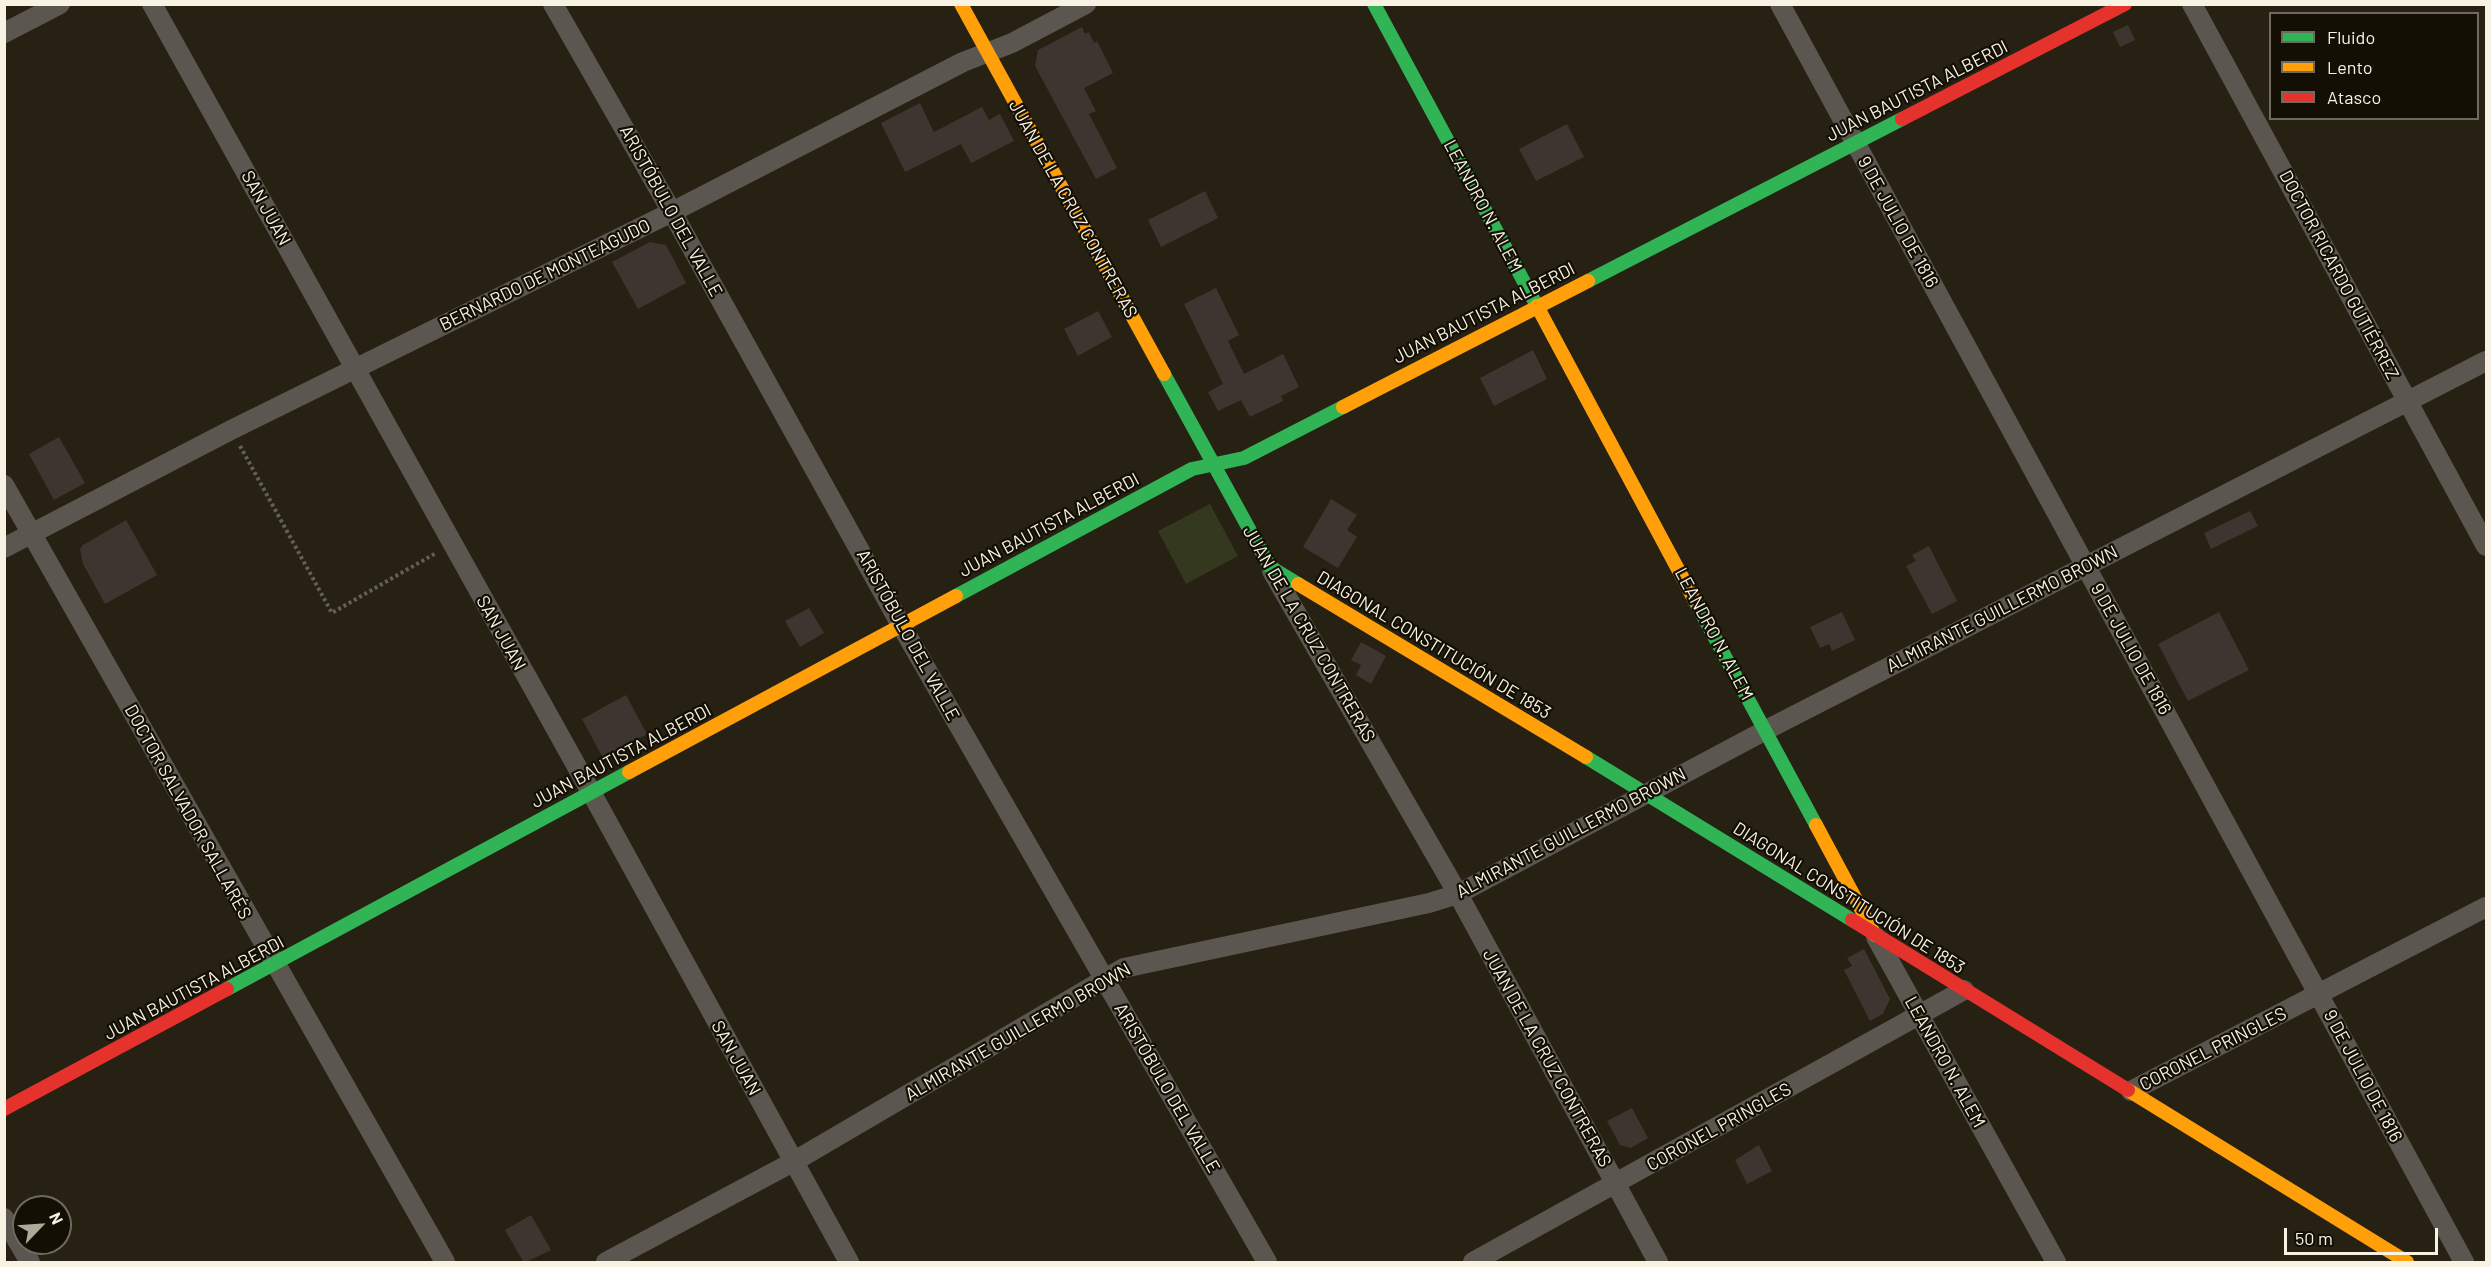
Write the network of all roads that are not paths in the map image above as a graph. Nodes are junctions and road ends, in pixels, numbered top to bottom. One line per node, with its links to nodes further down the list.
1 (60, 4): 10 (street)
2 (152, 4): 16 (street, SAN JUAN)
3 (553, 4): 13 (street, ARISTÓBULO DEL VALLE)
4 (961, 4): 11 (main road, JUAN DE LA CRUZ CONTRERAS)
5 (1086, 4): 11 (street, BERNARDO DE MONTEAGUDO)
6 (1374, 4): 14 (main road, LEANDRO N. ALEM)
7 (1780, 4): 12 (street, 9 DE JULIO DE 1816)
8 (2125, 4): 12 (main road, JUAN BAUTISTA ALBERDI)
9 (2192, 4): 17 (street, DOCTOR RICARDO GUTIÉRREZ)
10 (4, 33)
11 (987, 52): 13 (street, BERNARDO DE MONTEAGUDO); 18 (main road, JUAN DE LA CRUZ CONTRERAS)
12 (1855, 143): 14 (main road, JUAN BAUTISTA ALBERDI); 24 (street, 9 DE JULIO DE 1816)
13 (672, 212): 16 (street, BERNARDO DE MONTEAGUDO); 25 (street, ARISTÓBULO DEL VALLE)
14 (1537, 306): 18 (main road, JUAN BAUTISTA ALBERDI); 26 (main road, LEANDRO N. ALEM)
15 (2487, 361): 17 (street, ALMIRANTE GUILLERMO BROWN)
16 (355, 369): 20 (street, BERNARDO DE MONTEAGUDO); 27 (street, SAN JUAN)
17 (2407, 402): 21 (street, DOCTOR RICARDO GUTIÉRREZ); 24 (street, ALMIRANTE GUILLERMO BROWN)
18 (1213, 465): 23 (main road, JUAN DE LA CRUZ CONTRERAS); 25 (main road, JUAN BAUTISTA ALBERDI)
19 (4, 485): 20 (street, DOCTOR SALVADOR SALLARÉS)
20 (32, 534): 22 (street, BERNARDO DE MONTEAGUDO); 32 (street, DOCTOR SALVADOR SALLARÉS)
21 (2487, 546)
22 (4, 548)
23 (1270, 567): 28 (main road, DIAGONAL CONSTITUCIÓN DE 1853); 29 (street, JUAN DE LA CRUZ CONTRERAS)
24 (2086, 567): 26 (street, ALMIRANTE GUILLERMO BROWN); 35 (street, 9 DE JULIO DE 1816)
25 (901, 625): 27 (main road, JUAN BAUTISTA ALBERDI); 33 (street, ARISTÓBULO DEL VALLE)
26 (1766, 730): 28 (street, ALMIRANTE GUILLERMO BROWN); 31 (main road, LEANDRO N. ALEM)
27 (591, 792): 32 (main road, JUAN BAUTISTA ALBERDI); 39 (street, SAN JUAN)
28 (1647, 793): 29 (street, ALMIRANTE GUILLERMO BROWN); 31 (main road, DIAGONAL CONSTITUCIÓN DE 1853)
29 (1458, 894): 33 (street, ALMIRANTE GUILLERMO BROWN); 40 (street, JUAN DE LA CRUZ CONTRERAS)
30 (2487, 907): 35 (street, CORONEL PRINGLES)
31 (1876, 937): 34 (main road, DIAGONAL CONSTITUCIÓN DE 1853); 36 (street, LEANDRO N. ALEM)
32 (275, 966): 38 (main road, JUAN BAUTISTA ALBERDI); 43 (street, DOCTOR SALVADOR SALLARÉS)
33 (1104, 979): 39 (street, ALMIRANTE GUILLERMO BROWN); 46 (street, ARISTÓBULO DEL VALLE)
34 (1964, 990): 36 (street, CORONEL PRINGLES); 37 (main road, DIAGONAL CONSTITUCIÓN DE 1853)
35 (2319, 994): 37 (street, CORONEL PRINGLES); 51 (street, 9 DE JULIO DE 1816)
36 (1920, 1015): 40 (street, CORONEL PRINGLES); 49 (street, LEANDRO N. ALEM)
37 (2131, 1091): 50 (main road, DIAGONAL CONSTITUCIÓN DE 1853)
38 (4, 1109)
39 (793, 1162): 44 (street, ALMIRANTE GUILLERMO BROWN); 45 (street, SAN JUAN)
40 (1616, 1184): 47 (street, CORONEL PRINGLES); 48 (street, JUAN DE LA CRUZ CONTRERAS)
41 (4, 1218): 42 (street)
42 (30, 1263)
43 (445, 1263)
44 (606, 1263)
45 (849, 1263)
46 (1267, 1263)
47 (1473, 1263)
48 (1658, 1263)
49 (2056, 1263)
50 (2407, 1263)
51 (2464, 1263)

